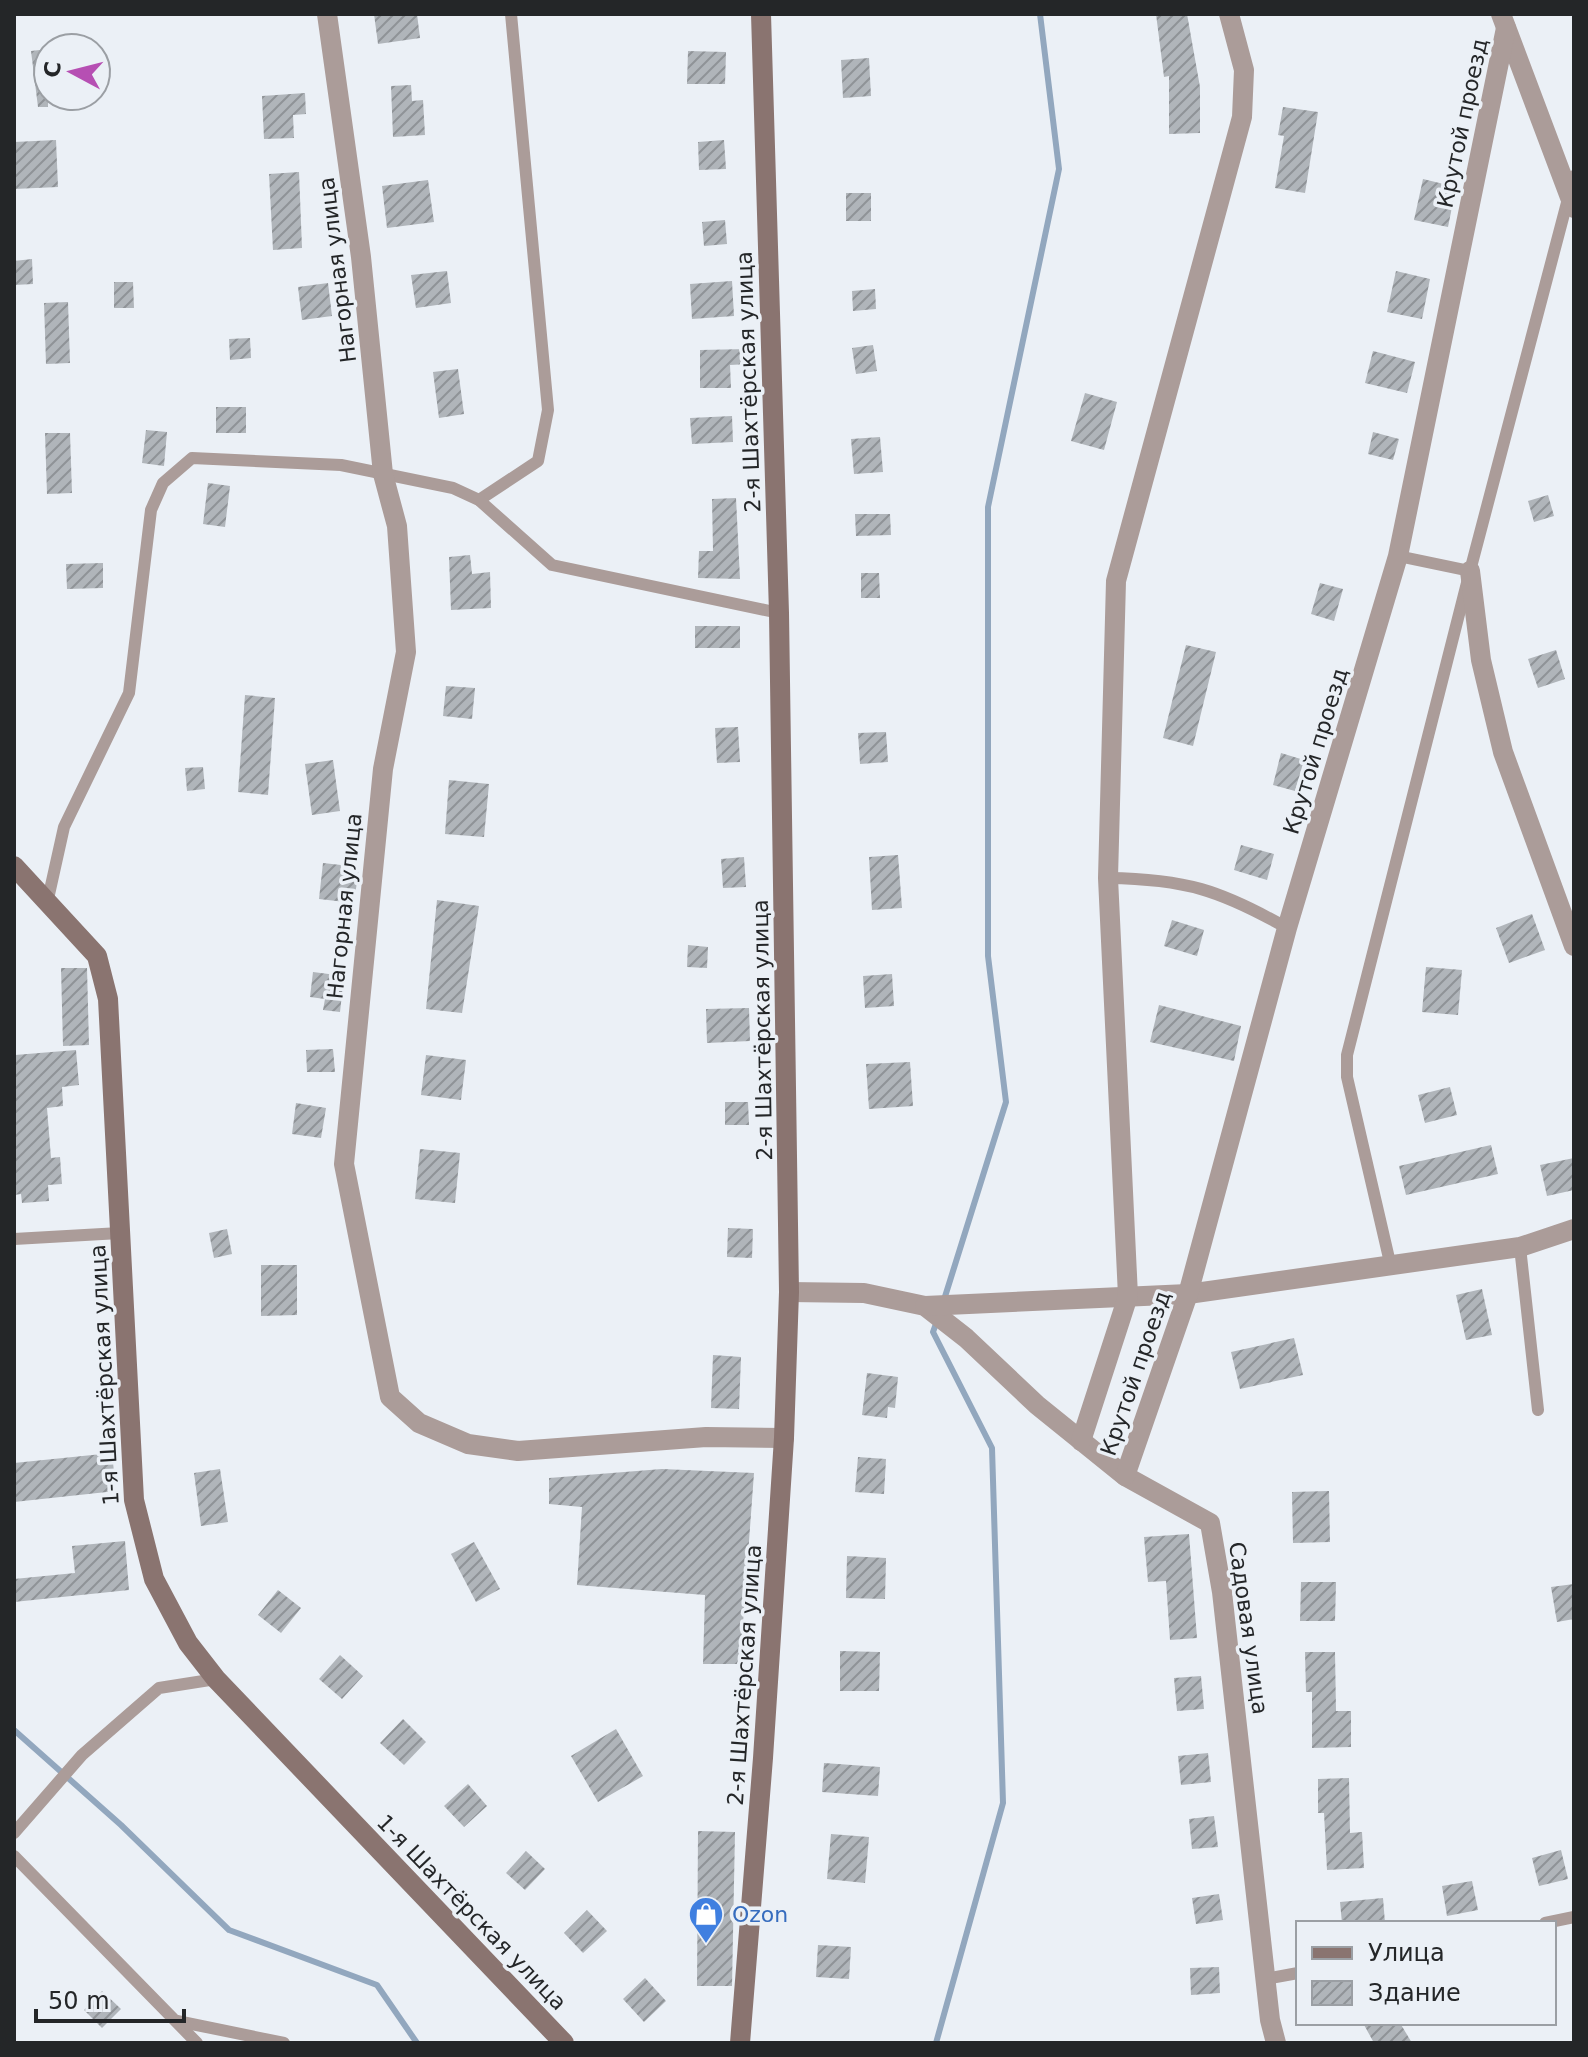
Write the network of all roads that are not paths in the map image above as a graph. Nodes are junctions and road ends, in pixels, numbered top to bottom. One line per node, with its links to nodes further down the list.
1 (327, 14): 7 (street, Нагорная улица)
2 (511, 14): 8 (lane)
3 (761, 14): 11 (main road, 2-я Шахтёрская улица)
4 (1229, 14): 13 (street)
5 (1503, 21): 6 (street); 9 (street, Крутой проезд)
6 (1572, 193): 10 (lane)
7 (383, 474): 8 (lane); 14 (lane); 27 (street, Нагорная улица)
8 (479, 500): 11 (lane)
9 (1398, 556): 10 (lane); 15 (street, Крутой проезд)
10 (1470, 571): 16 (street); 21 (lane)
11 (779, 613): 22 (main road, 2-я Шахтёрская улица)
12 (14, 866): 14 (main road, 1-я Шахтёрская улица)
13 (1108, 878): 15 (lane); 24 (street)
14 (48, 899): 18 (main road, 1-я Шахтёрская улица)
15 (1287, 928): 23 (street, Крутой проезд)
16 (1574, 946)
17 (1574, 1229): 20 (street)
18 (120, 1233): 19 (lane); 30 (main road, 1-я Шахтёрская улица)
19 (14, 1239)
20 (1520, 1247): 21 (street); 26 (lane)
21 (1391, 1267): 23 (street)
22 (789, 1292): 25 (street, Садовая улица); 27 (main road, 2-я Шахтёрская улица)
23 (1188, 1294): 24 (street); 29 (street, Крутой проезд)
24 (1128, 1296): 25 (street); 28 (street)
25 (925, 1306): 28 (street, Садовая улица)
26 (1538, 1410)
27 (784, 1438): 39 (main road, 2-я Шахтёрская улица)
28 (1081, 1441): 29 (street, Садовая улица)
29 (1125, 1476): 34 (street, Садовая улица)
30 (216, 1679): 31 (lane); 38 (main road, 1-я Шахтёрская улица)
31 (14, 1833)
32 (14, 1856): 35 (lane)
33 (1296, 1973): 34 (lane)
34 (1265, 1979): 40 (street, Садовая улица)
35 (177, 2021): 36 (lane); 37 (lane)
36 (197, 2043)
37 (284, 2043)
38 (564, 2043)
39 (740, 2043)
40 (1276, 2043)

